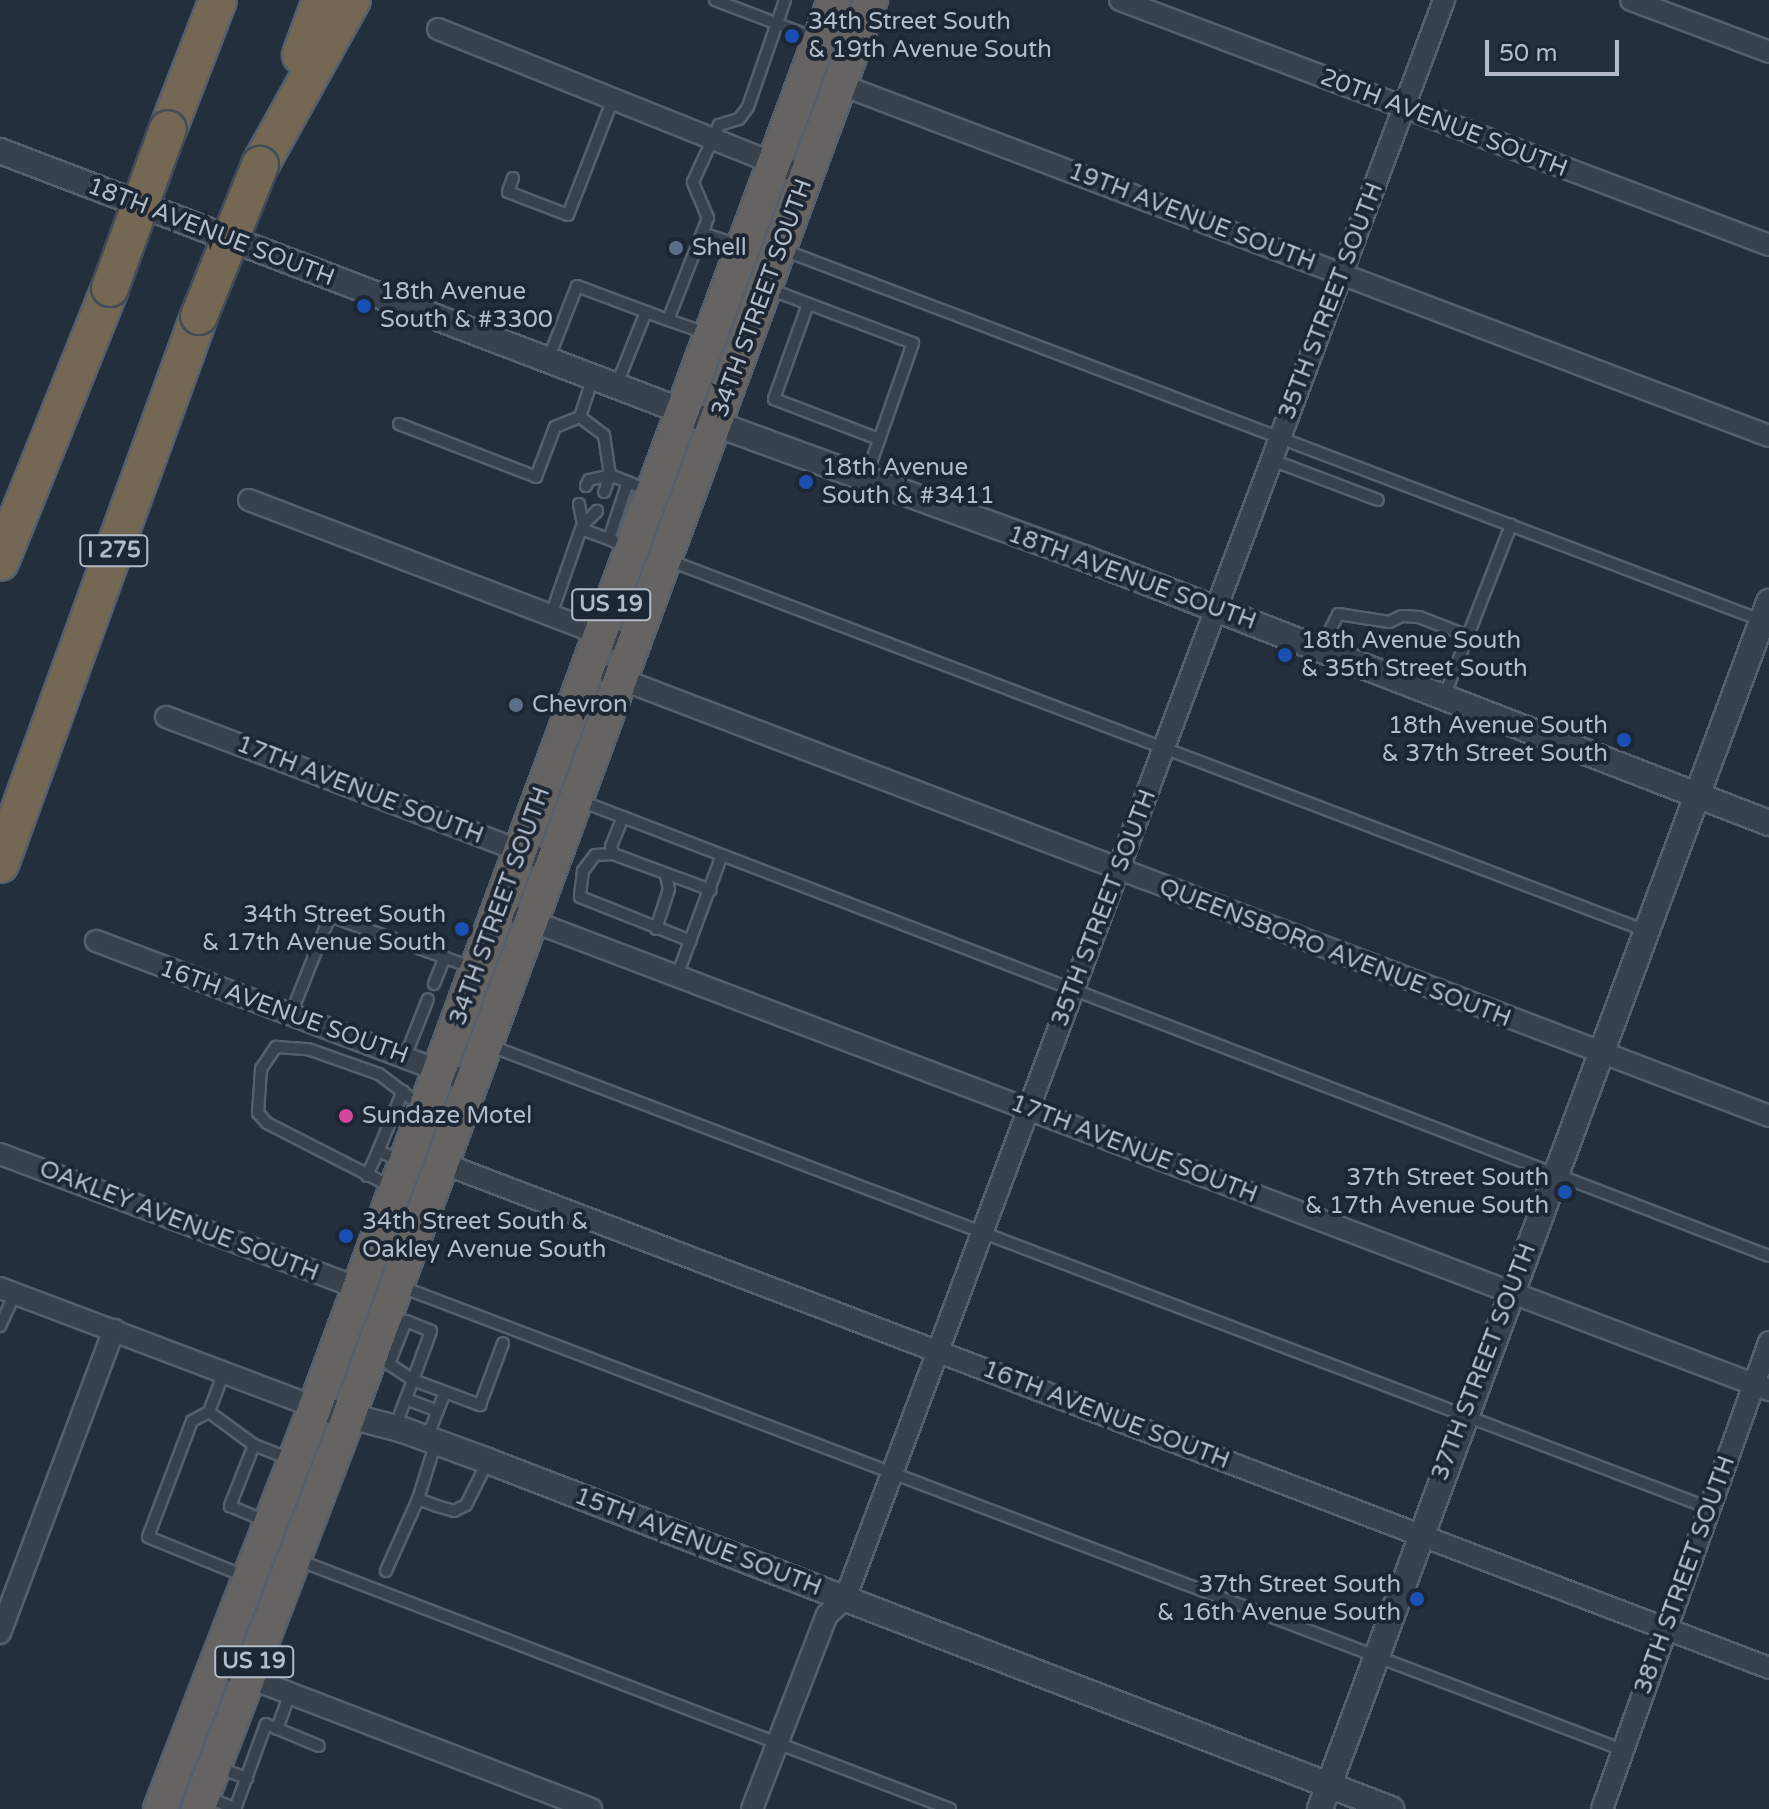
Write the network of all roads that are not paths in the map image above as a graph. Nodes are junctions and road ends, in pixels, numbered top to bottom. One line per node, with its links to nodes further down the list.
1 (204, 0): 19 (highway)
2 (218, 0): 19 (highway)
3 (321, 0): 23 (highway, I 275)
4 (352, 0): 23 (highway)
5 (715, 0): 12 (lane)
6 (785, 0): 12 (lane)
7 (834, 0): 14 (highway, 34TH STREET SOUTH / US 19)
8 (871, 0): 16 (highway, 34TH STREET SOUTH / US 19)
9 (1120, 0): 18 (street, 20TH AVENUE SOUTH)
10 (1444, 0): 18 (street, 35TH STREET SOUTH)
11 (1631, 0): 15 (street)
12 (777, 23): 14 (lane); 20 (lane)
13 (438, 29): 17 (street)
14 (819, 40): 22 (highway, 34TH STREET SOUTH / US 19)
15 (1769, 52)
16 (839, 84): 24 (highway, 34TH STREET SOUTH / US 19); 30 (street, 19TH AVENUE SOUTH)
17 (613, 99): 20 (street); 25 (lane)
18 (1403, 109): 27 (street, 20TH AVENUE SOUTH); 30 (street, 35TH STREET SOUTH)
19 (168, 129): 60 (highway, bridge)
20 (712, 138): 22 (street); 26 (lane)
21 (0, 151): 36 (street, 18TH AVENUE SOUTH)
22 (774, 163): 24 (street); 28 (highway, 34TH STREET SOUTH / US 19)
23 (260, 165): 73 (highway, I 275, bridge)
24 (806, 176): 29 (highway, 34TH STREET SOUTH / US 19)
25 (513, 178)
26 (702, 233): 28 (lane); 34 (lane)
27 (1769, 245)
28 (743, 247): 35 (highway, 34TH STREET SOUTH / US 19)
29 (779, 249): 31 (highway, 34TH STREET SOUTH / US 19); 44 (lane)
30 (1341, 274): 43 (street, 19TH AVENUE SOUTH); 44 (street, 35TH STREET SOUTH)
31 (765, 287): 32 (lane); 42 (highway, 34TH STREET SOUTH / US 19)
32 (808, 304): 45 (lane); 45 (lane)
33 (646, 312): 34 (lane); 36 (lane); 38 (lane)
34 (668, 320): 35 (lane)
35 (711, 334): 39 (highway, 34TH STREET SOUTH / US 19)
36 (548, 360): 37 (street, 18TH AVENUE SOUTH)
37 (593, 377): 38 (street, 18TH AVENUE SOUTH); 40 (lane)
38 (616, 386): 39 (street, 18TH AVENUE SOUTH)
39 (683, 411): 42 (street, 18TH AVENUE SOUTH); 50 (highway, 34TH STREET SOUTH / US 19)
40 (580, 417): 41 (lane); 47 (lane)
41 (399, 424)
42 (716, 424): 48 (street, 18TH AVENUE SOUTH); 59 (highway, 34TH STREET SOUTH / US 19)
43 (1769, 436)
44 (1280, 438): 46 (street, 35TH STREET SOUTH); 56 (lane)
45 (879, 439): 48 (lane)
46 (1272, 460): 53 (lane); 61 (street, 35TH STREET SOUTH)
47 (610, 475): 49 (lane); 50 (lane); 51 (lane)
48 (865, 479): 61 (street, 18TH AVENUE SOUTH)
49 (586, 486)
50 (640, 487): 58 (highway, 34TH STREET SOUTH / US 19)
51 (604, 492)
52 (249, 500): 62 (street)
53 (1378, 500)
54 (579, 504): 57 (lane)
55 (597, 511): 57 (lane)
56 (1511, 525): 63 (lane); 65 (lane)
57 (582, 527): 58 (lane); 62 (lane)
58 (621, 544): 64 (highway, 34TH STREET SOUTH / US 19)
59 (666, 560): 66 (highway, 34TH STREET SOUTH / US 19); 72 (lane)
60 (0, 562)
61 (1216, 609): 67 (street, 18TH AVENUE SOUTH); 72 (street, 35TH STREET SOUTH)
62 (551, 615): 64 (street)
63 (1767, 615): 74 (street, 37TH STREET SOUTH)
64 (601, 634): 66 (street); 68 (highway, 34TH STREET SOUTH / US 19)
65 (1468, 636): 67 (lane); 70 (lane)
66 (633, 647): 69 (highway, 34TH STREET SOUTH / US 19)
67 (1321, 648): 70 (street, 18TH AVENUE SOUTH)
68 (588, 668): 69 (street, QUEENSBORO AVENUE SOUTH); 79 (highway, 34TH STREET SOUTH / US 19)
69 (621, 679): 75 (highway, 34TH STREET SOUTH / US 19); 84 (street, QUEENSBORO AVENUE SOUTH)
70 (1444, 697): 74 (street, 18TH AVENUE SOUTH)
71 (166, 717): 79 (street, 17TH AVENUE SOUTH)
72 (1164, 748): 84 (street, 35TH STREET SOUTH); 90 (lane)
73 (29, 786): 78 (highway); 83 (highway, I 275)
74 (1698, 797): 77 (street, 18TH AVENUE SOUTH); 90 (street, 37TH STREET SOUTH)
75 (577, 800): 76 (lane); 82 (highway, 34TH STREET SOUTH / US 19)
76 (623, 817): 80 (lane); 81 (lane)
77 (1769, 823)
78 (0, 828)
79 (520, 851): 82 (street, 17TH AVENUE SOUTH); 87 (highway, 34TH STREET SOUTH / US 19)
80 (613, 854): 85 (lane); 89 (lane)
81 (722, 855): 86 (lane); 97 (lane)
82 (553, 863): 88 (highway, 34TH STREET SOUTH / US 19)
83 (0, 864)
84 (1118, 871): 97 (street, 35TH STREET SOUTH); 101 (street, QUEENSBORO AVENUE SOUTH)
85 (666, 876): 86 (lane); 89 (lane)
86 (711, 890): 92 (lane)
87 (498, 908): 88 (street, 17TH AVENUE SOUTH); 94 (highway, 34TH STREET SOUTH / US 19)
88 (532, 921): 95 (street, 17TH AVENUE SOUTH); 100 (highway, 34TH STREET SOUTH / US 19)
89 (656, 929): 92 (lane)
90 (1646, 931): 101 (street, 37TH STREET SOUTH)
91 (96, 941): 99 (street, 16TH AVENUE SOUTH)
92 (691, 941): 95 (lane)
93 (445, 957): 94 (lane); 96 (lane); 99 (lane)
94 (476, 969): 103 (highway, 34TH STREET SOUTH / US 19)
95 (677, 976): 106 (street, 17TH AVENUE SOUTH)
96 (434, 984)
97 (1073, 989): 106 (street, 35TH STREET SOUTH); 111 (lane)
98 (428, 999): 102 (lane)
99 (291, 1014): 102 (street, 16TH AVENUE SOUTH)
100 (486, 1044): 104 (highway, 34TH STREET SOUTH / US 19); 112 (lane)
101 (1601, 1053): 107 (street, QUEENSBORO AVENUE SOUTH); 111 (street, 37TH STREET SOUTH)
102 (405, 1057): 103 (street, 16TH AVENUE SOUTH)
103 (439, 1070): 104 (street, 16TH AVENUE SOUTH); 105 (highway, 34TH STREET SOUTH / US 19)
104 (472, 1083): 109 (highway, 34TH STREET SOUTH / US 19)
105 (414, 1100): 110 (highway, 34TH STREET SOUTH / US 19); 110 (lane)
106 (1028, 1109): 112 (street, 35TH STREET SOUTH); 116 (street, 17TH AVENUE SOUTH)
107 (1769, 1116)
108 (0, 1154): 114 (street, OAKLEY AVENUE SOUTH)
109 (442, 1163): 117 (highway, 34TH STREET SOUTH / US 19); 122 (street, 16TH AVENUE SOUTH)
110 (387, 1169): 114 (highway, 34TH STREET SOUTH / US 19)
111 (1555, 1173): 113 (lane); 116 (street, 37TH STREET SOUTH)
112 (983, 1231): 122 (street, 35TH STREET SOUTH); 132 (lane)
113 (1769, 1256)
114 (359, 1288): 129 (highway, 34TH STREET SOUTH / US 19)
115 (8, 1291): 118 (lane); 119 (street, 15TH AVENUE SOUTH)
116 (1511, 1292): 126 (street, 17TH AVENUE SOUTH); 132 (street, 37TH STREET SOUTH)
117 (396, 1307): 123 (highway, 34TH STREET SOUTH / US 19); 125 (lane); 139 (lane)
118 (0, 1326)
119 (114, 1330): 124 (street, 15TH AVENUE SOUTH); 149 (street)
120 (1769, 1342): 126 (street, 38TH STREET SOUTH)
121 (503, 1343): 127 (lane)
122 (938, 1351): 139 (street, 35TH STREET SOUTH); 143 (street, 16TH AVENUE SOUTH)
123 (380, 1360): 125 (lane); 133 (highway, 34TH STREET SOUTH / US 19)
124 (224, 1372): 129 (street, 15TH AVENUE SOUTH); 131 (lane)
125 (413, 1380): 127 (lane); 128 (lane)
126 (1761, 1388): 141 (street, 38TH STREET SOUTH)
127 (445, 1392): 130 (lane)
128 (406, 1399): 130 (lane); 134 (lane)
129 (315, 1407): 133 (street, 15TH AVENUE SOUTH); 137 (highway, 34TH STREET SOUTH / US 19)
130 (438, 1411): 135 (lane)
131 (209, 1412): 136 (lane); 146 (lane)
132 (1465, 1414): 141 (lane); 143 (street, 37TH STREET SOUTH)
133 (349, 1415): 134 (street, 15TH AVENUE SOUTH); 144 (highway, 34TH STREET SOUTH / US 19)
134 (395, 1428): 135 (street, 15TH AVENUE SOUTH)
135 (431, 1440): 138 (street, 15TH AVENUE SOUTH); 140 (lane)
136 (254, 1445): 137 (lane); 142 (lane)
137 (294, 1460): 142 (highway, 34TH STREET SOUTH / US 19)
138 (488, 1461): 140 (lane); 147 (street, 15TH AVENUE SOUTH)
139 (892, 1473): 147 (street, 35TH STREET SOUTH); 150 (lane)
140 (418, 1499): 145 (lane)
141 (1709, 1508): 148 (street, 38TH STREET SOUTH)
142 (270, 1523): 146 (highway, 34TH STREET SOUTH / US 19)
143 (1419, 1535): 148 (street, 16TH AVENUE SOUTH); 150 (street, 37TH STREET SOUTH)
144 (294, 1558): 153 (highway, 34TH STREET SOUTH / US 19); 156 (lane)
145 (386, 1571)
146 (249, 1578): 151 (highway, 34TH STREET SOUTH / US 19)
147 (845, 1599): 156 (street, 35TH STREET SOUTH); 161 (street, 15TH AVENUE SOUTH)
148 (1666, 1629): 152 (street, 16TH AVENUE SOUTH); 158 (street, 38TH STREET SOUTH)
149 (0, 1633)
150 (1375, 1657): 158 (lane); 161 (street, 37TH STREET SOUTH)
151 (216, 1665): 153 (street); 163 (highway, 34TH STREET SOUTH / US 19)
152 (1769, 1668)
153 (248, 1677): 154 (street); 159 (highway, 34TH STREET SOUTH / US 19)
154 (291, 1692): 155 (lane); 165 (street)
155 (277, 1729): 157 (lane); 160 (lane)
156 (778, 1743): 166 (street, 35TH STREET SOUTH); 167 (lane)
157 (319, 1746)
158 (1623, 1750): 170 (street, 38TH STREET SOUTH)
159 (214, 1766): 160 (lane); 162 (highway, 34TH STREET SOUTH / US 19)
160 (247, 1778): 164 (lane)
161 (1329, 1785): 168 (street, 37TH STREET SOUTH); 169 (street, 15TH AVENUE SOUTH)
162 (200, 1802): 164 (lane)
163 (160, 1809)
164 (236, 1809)
165 (591, 1809)
166 (752, 1809)
167 (950, 1809)
168 (1320, 1809)
169 (1391, 1809)
170 (1602, 1809)

